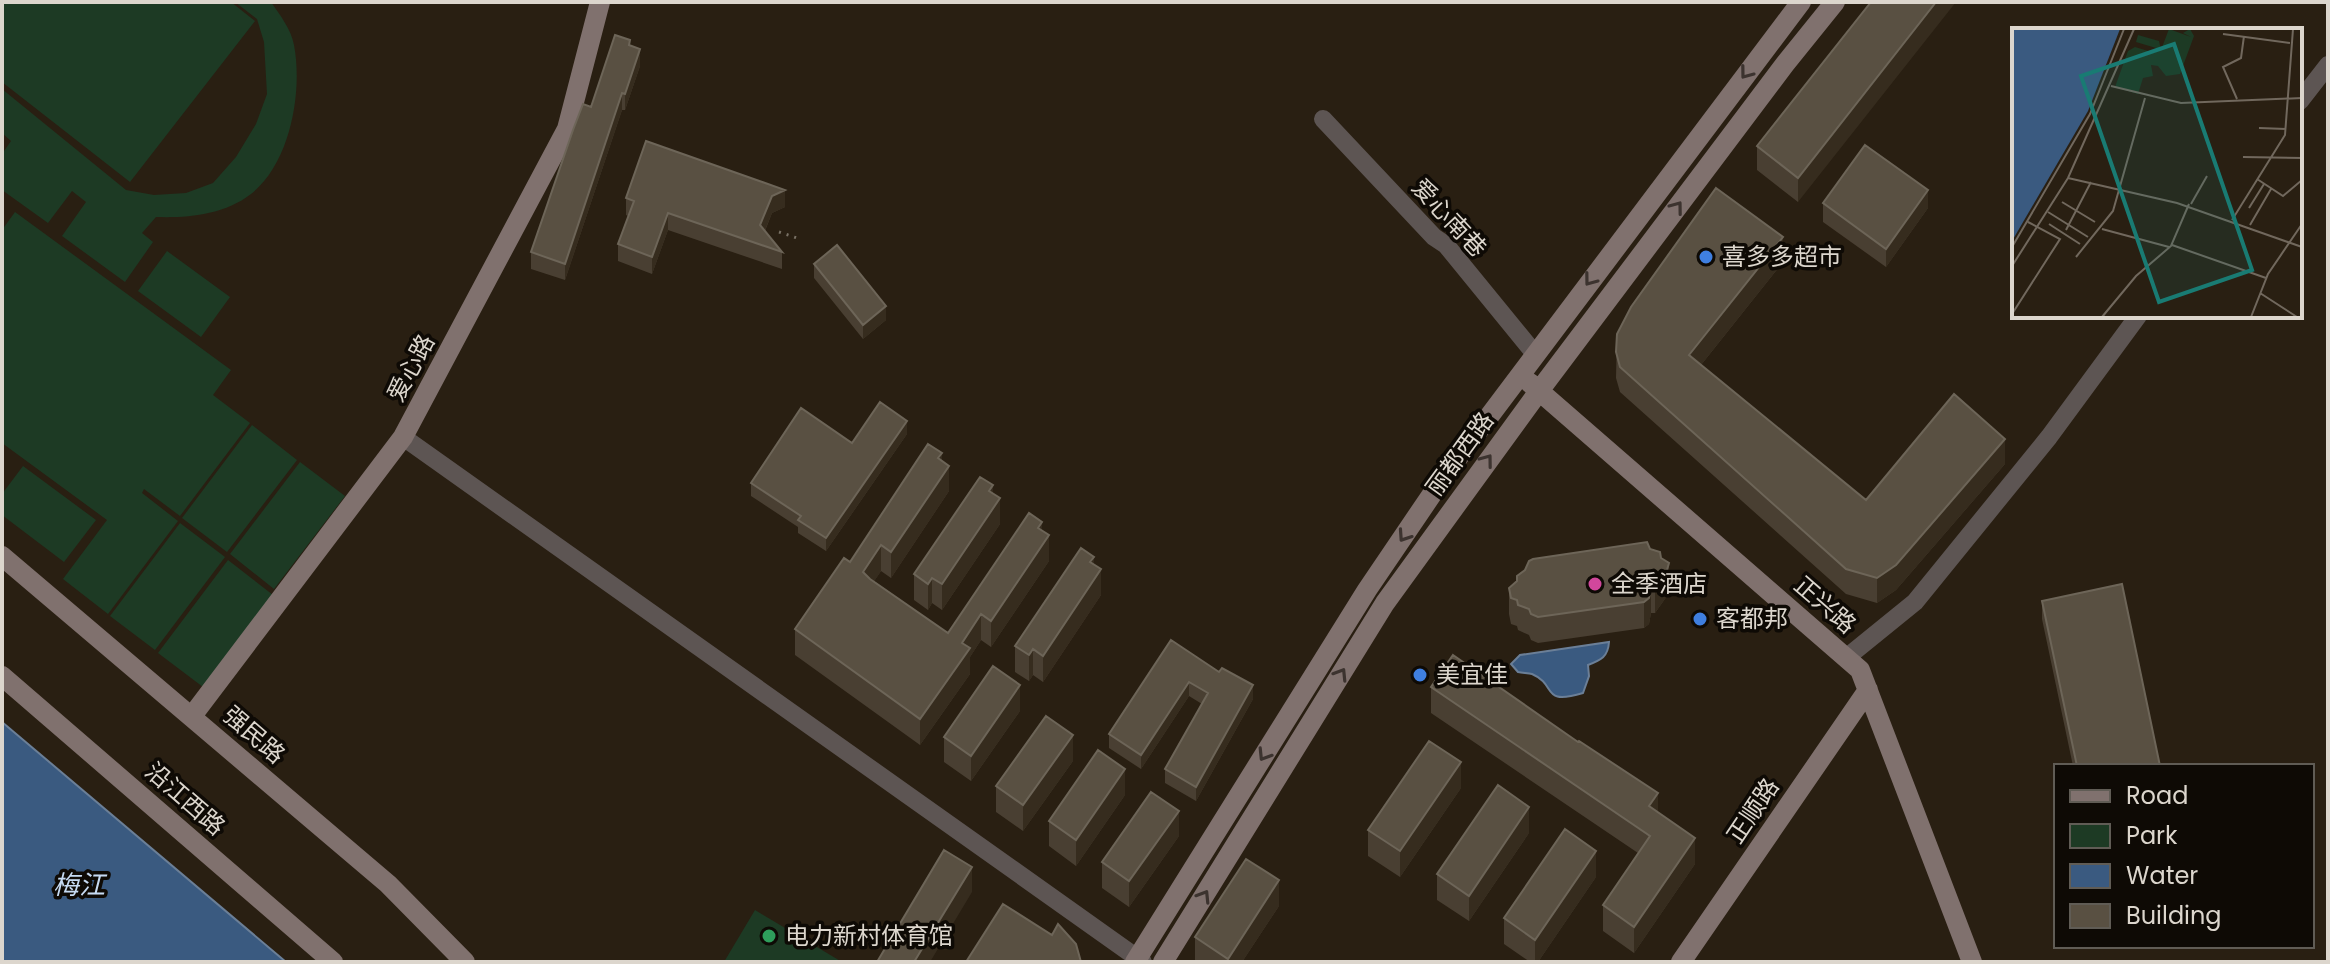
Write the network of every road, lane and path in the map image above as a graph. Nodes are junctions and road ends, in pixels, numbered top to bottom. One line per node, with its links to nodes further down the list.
1 (600, 2): 14 (street, 爱心路)
2 (1835, 2): 4 (street, 丽都西路)
3 (1793, 5): 4 (street); 11 (street, 丽都西路, one-way to 11)
4 (1812, 29): 13 (street, 丽都西路, one-way to 4)
5 (2328, 65): 6 (street)
6 (2302, 98)
7 (1323, 119): 11 (street, 爱心南巷)
8 (779, 232): 9 (path)
9 (797, 238)
10 (2137, 318): 16 (street)
11 (1535, 354): 12 (street, 丽都西路)
12 (1521, 374): 13 (street, 正兴路); 20 (street, 丽都西路, one-way to 20)
13 (1539, 391): 16 (street, 正兴路); 23 (street, 丽都西路, one-way to 13)
14 (403, 437): 19 (street, 爱心路); 20 (street)
15 (2, 556): 19 (street, 强民路)
16 (1846, 658): 18 (street, 正兴路)
17 (2, 676): 21 (street, 沿江西路)
18 (1868, 690): 24 (street, 正顺路); 25 (street, 正兴路)
19 (192, 716): 22 (street, 强民路)
20 (1138, 961)
21 (333, 962)
22 (465, 962)
23 (1163, 962)
24 (1681, 962)
25 (1972, 962)

